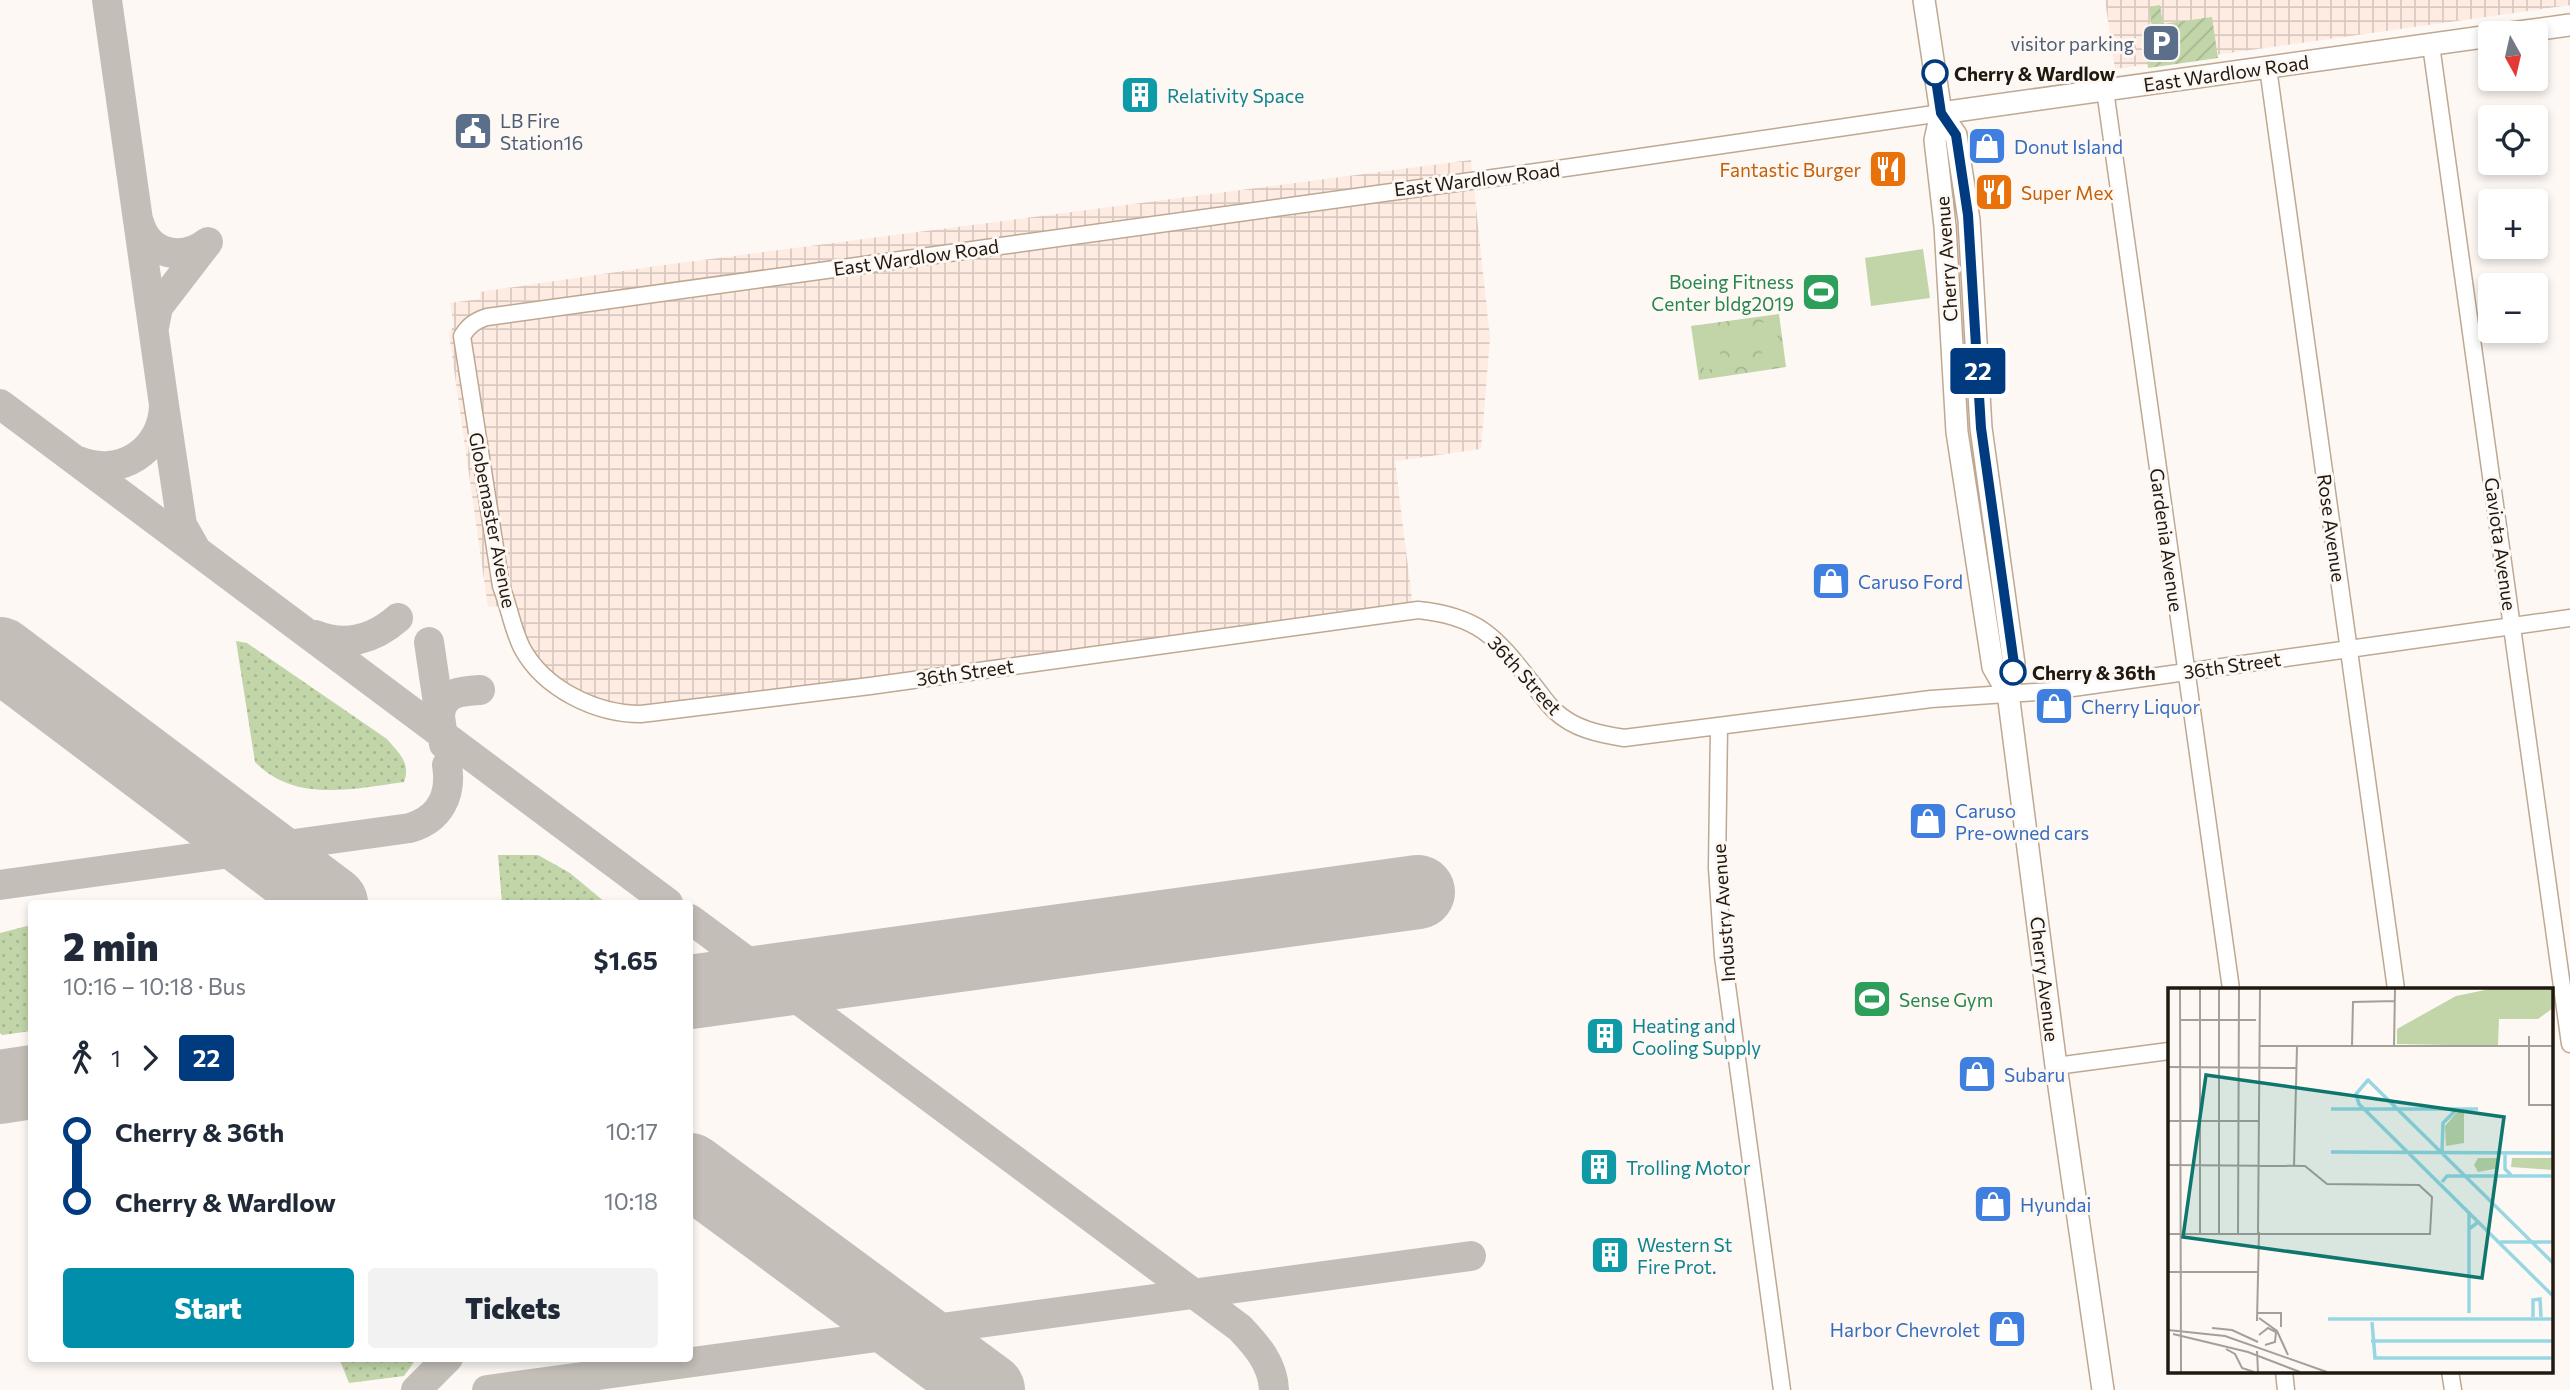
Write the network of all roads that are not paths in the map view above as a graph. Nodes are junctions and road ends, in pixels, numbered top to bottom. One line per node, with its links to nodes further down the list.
1 (1924, 0): 8 (main road, Cherry Avenue)
2 (2570, 24): 3 (main road)
3 (2548, 27)
4 (2478, 38): 5 (main road, East Wardlow Road)
5 (2431, 45): 6 (main road, East Wardlow Road); 11 (street, Gaviota Avenue)
6 (2268, 68): 7 (main road, East Wardlow Road); 12 (street, Rose Avenue)
7 (2105, 90): 8 (main road, East Wardlow Road); 13 (street, Gardenia Avenue)
8 (1941, 113): 9 (street, East Wardlow Road); 15 (main road, Cherry Avenue)
9 (467, 328): 14 (street, Globemaster Avenue)
10 (2570, 618): 11 (street, 36th Street)
11 (2512, 625): 12 (street, 36th Street); 19 (street, Gaviota Avenue)
12 (2349, 649): 13 (street, 36th Street); 18 (street, Rose Avenue)
13 (2185, 671): 15 (street, 36th Street); 17 (street, Gardenia Avenue)
14 (568, 693): 16 (street, 36th Street)
15 (2008, 693): 16 (street, 36th Street); 22 (main road, Cherry Avenue)
16 (1719, 727): 25 (street, Industry Avenue)
17 (2231, 988)
18 (2396, 988)
19 (2561, 996): 20 (street, Gaviota Avenue)
20 (2570, 1044)
21 (2168, 1051): 22 (street)
22 (2056, 1066): 26 (main road, Cherry Avenue)
23 (2284, 1372): 27 (street)
24 (2450, 1372): 28 (street)
25 (1782, 1390)
26 (2103, 1390)
27 (2286, 1390)
28 (2453, 1390)

